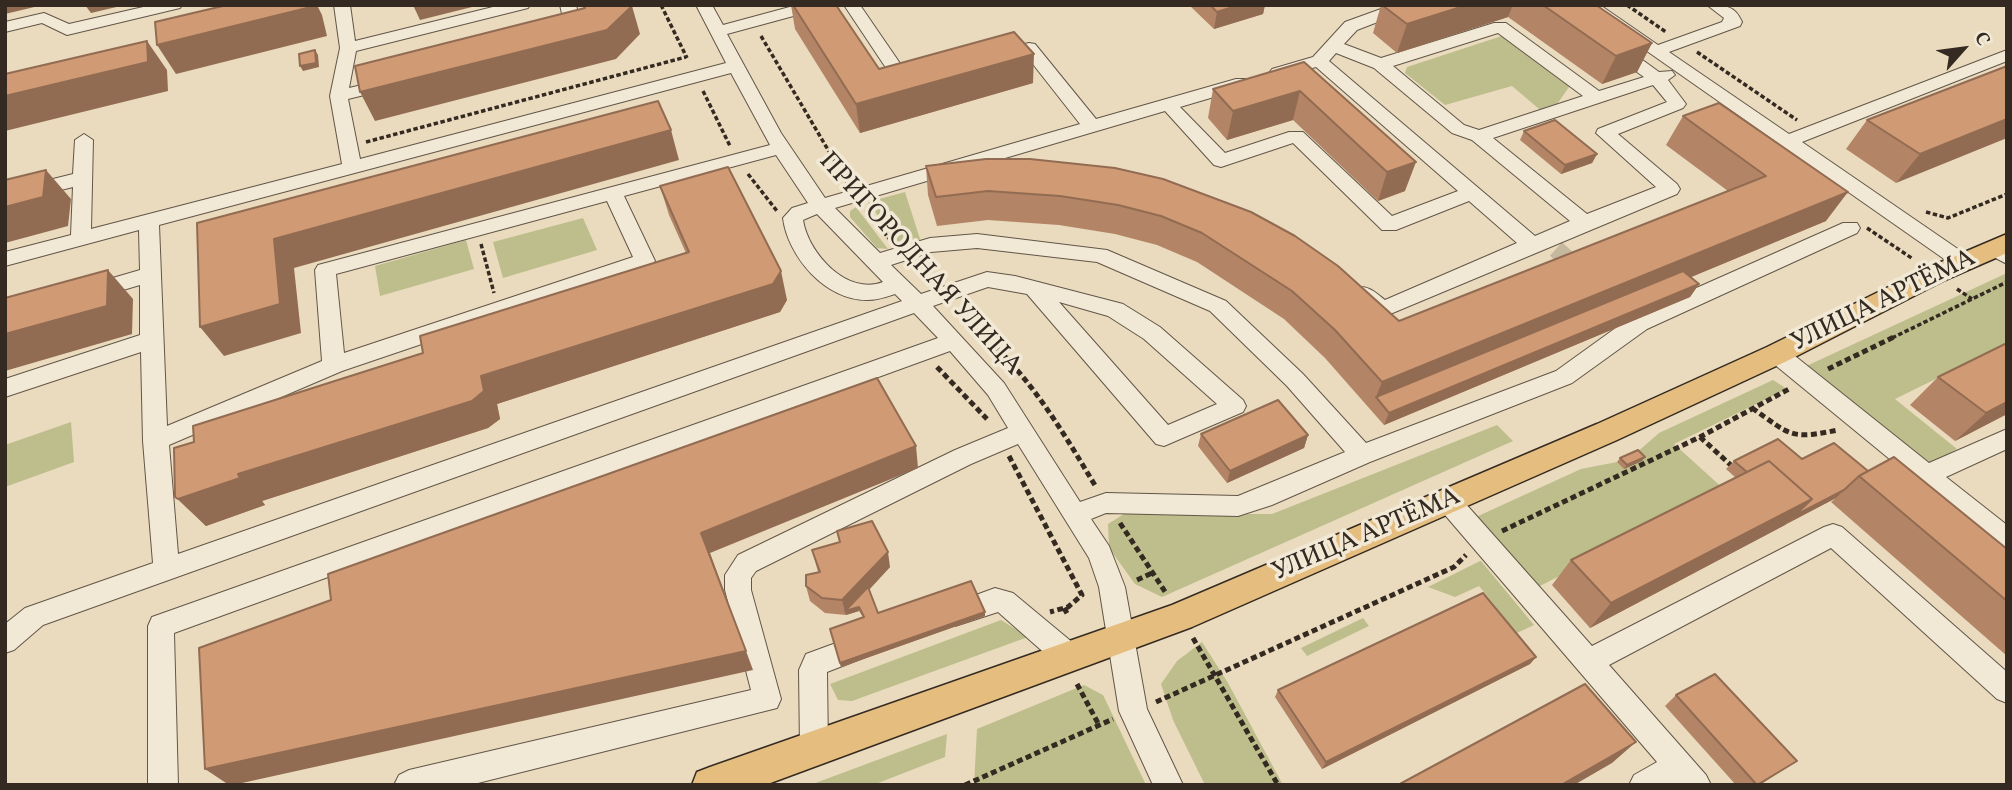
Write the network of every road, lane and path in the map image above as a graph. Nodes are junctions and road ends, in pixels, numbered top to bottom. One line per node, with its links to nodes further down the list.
1 (174, 5): 12 (street)
2 (342, 5): 17 (street)
3 (522, 5): 17 (street)
4 (568, 5): 15 (street)
5 (704, 5): 13 (street, ПРИГОРОДНАЯ УЛИЦА)
6 (817, 5): 13 (street)
7 (852, 5): 26 (street)
8 (1408, 5): 11 (street)
9 (1589, 5): 18 (street)
10 (1715, 5): 18 (street)
11 (1371, 10): 16 (street)
12 (5, 27)
13 (718, 31): 24 (street, ПРИГОРОДНАЯ УЛИЦА)
14 (1605, 42): 27 (street)
15 (550, 44)
16 (1332, 45): 22 (street); 23 (street)
17 (348, 48): 29 (street)
18 (1656, 51): 25 (street)
19 (2007, 55): 35 (street)
20 (686, 57): 36 (path)
21 (979, 61): 32 (street)
22 (1319, 61): 31 (street); 43 (street)
23 (1380, 64): 30 (street); 33 (street)
24 (736, 66): 37 (street, ПРИГОРОДНАЯ УЛИЦА); 41 (street)
25 (1682, 69): 27 (street); 35 (street)
26 (929, 75)
27 (1657, 78): 30 (street); 49 (street)
28 (405, 80): 29 (street)
29 (339, 96): 36 (street)
30 (1596, 97): 33 (street)
31 (1169, 105): 32 (street); 43 (street)
32 (1093, 127): 38 (street)
33 (1479, 136): 49 (street)
34 (84, 140): 42 (street)
35 (1788, 141): 60 (street)
36 (348, 147): 41 (street)
37 (780, 148): 39 (street); 46 (street, ПРИГОРОДНАЯ УЛИЦА)
38 (982, 158): 40 (street); 46 (street)
39 (737, 159): 44 (street); 52 (path)
40 (1034, 166)
41 (352, 168): 48 (street)
42 (82, 178): 45 (street); 53 (street)
43 (1472, 193): 54 (street)
44 (613, 194): 51 (street); 68 (street)
45 (5, 198)
46 (820, 205): 52 (street); 58 (street, ПРИГОРОДНАЯ УЛИЦА)
47 (1829, 212): 81 (street)
48 (149, 222): 53 (street); 59 (street)
49 (1584, 222): 54 (street)
50 (1861, 224): 57 (path)
51 (477, 230): 68 (path); 72 (street)
52 (793, 232): 63 (street)
53 (81, 239): 56 (street)
54 (1545, 245): 61 (street)
55 (2003, 250): 60 (main road, УЛИЦА АРТЁМА)
56 (5, 259)
57 (1913, 259)
58 (876, 262): 63 (street, ПРИГОРОДНАЯ УЛИЦА); 81 (street)
59 (151, 275): 65 (street); 69 (street)
60 (1960, 276): 66 (path); 71 (main road, УЛИЦА АРТЁМА)
61 (1340, 278)
62 (2007, 282): 66 (path)
63 (898, 284): 67 (street, ПРИГОРОДНАЯ УЛИЦА)
64 (1034, 288): 64 (street); 67 (street)
65 (71, 297)
66 (1972, 299): 73 (path)
67 (918, 305): 70 (street, ПРИГОРОДНАЯ УЛИЦА); 88 (street)
68 (498, 310): 72 (street)
69 (149, 341): 74 (street); 80 (street)
70 (954, 341): 76 (street, ПРИГОРОДНАЯ УЛИЦА); 107 (street)
71 (1777, 354): 73 (street); 84 (main road, УЛИЦА АРТЁМА)
72 (334, 365): 80 (street)
73 (1808, 379): 75 (path); 83 (street)
74 (5, 388)
75 (1752, 408): 77 (path); 78 (path)
76 (1023, 432): 85 (street, ПРИГОРОДНАЯ УЛИЦА); 108 (street)
77 (1849, 434)
78 (1700, 437): 82 (path); 87 (path)
79 (2007, 438): 83 (street)
80 (155, 441): 88 (street)
81 (1362, 455): 85 (street)
82 (1739, 472)
83 (1927, 475): 86 (street)
84 (1448, 501): 87 (street); 96 (main road, УЛИЦА АРТЁМА)
85 (1075, 514): 96 (street, ПРИГОРОДНАЯ УЛИЦА)
86 (2007, 540)
87 (1481, 541): 98 (street); 100 (path)
88 (166, 569): 97 (street)
89 (1154, 572): 90 (path)
90 (1137, 580)
91 (1064, 608): 92 (path)
92 (1068, 615)
93 (934, 621): 99 (street)
94 (884, 638): 105 (street)
95 (1194, 638): 100 (path)
96 (1119, 639): 99 (main road, УЛИЦА АРТЁМА); 111 (street)
97 (5, 641)
98 (1589, 662): 101 (street); 106 (street)
99 (1072, 670): 104 (path); 105 (main road, УЛИЦА АРТЁМА)
100 (1214, 678): 102 (path); 112 (path)
101 (2007, 690)
102 (1147, 705)
103 (1117, 717): 104 (path)
104 (1099, 725): 110 (path)
105 (814, 749): 109 (main road, УЛИЦА АРТЁМА)
106 (1688, 775): 113 (street)
107 (163, 785)
108 (409, 785)
109 (710, 785)
110 (965, 785)
111 (1168, 785)
112 (1278, 785)
113 (1644, 785)

